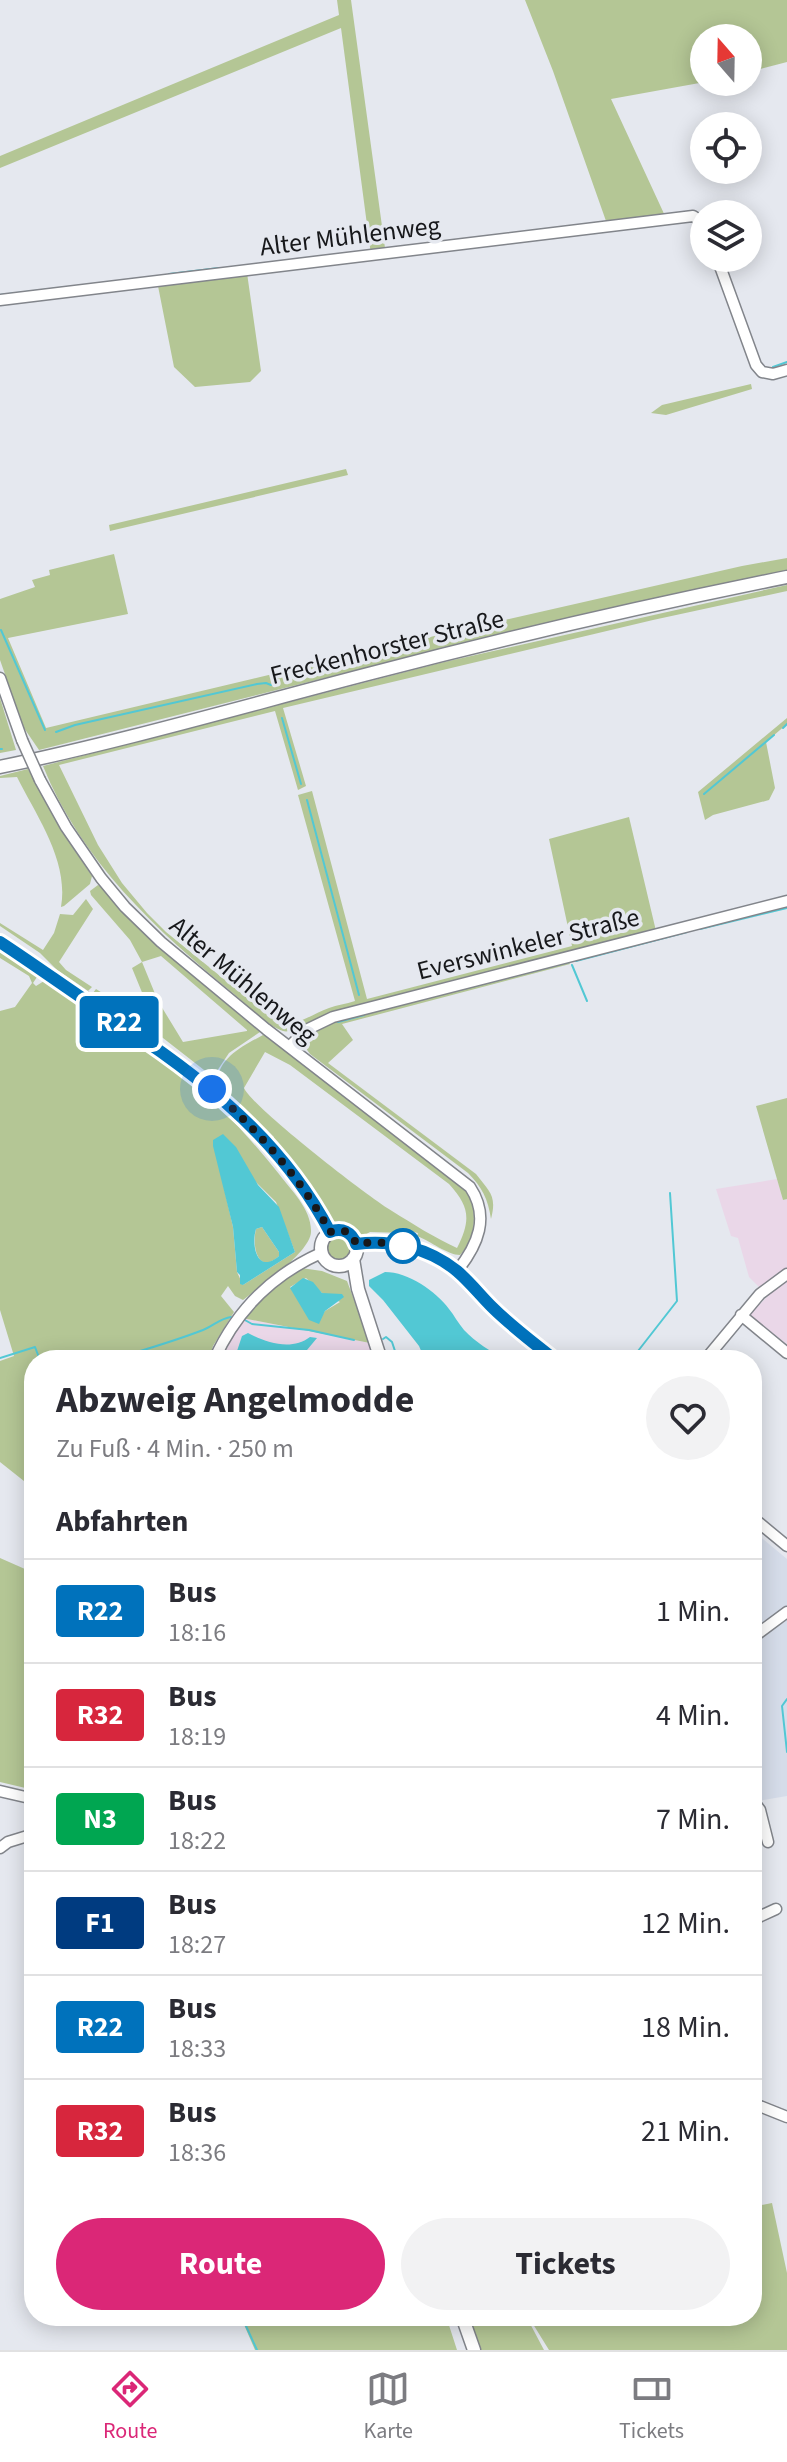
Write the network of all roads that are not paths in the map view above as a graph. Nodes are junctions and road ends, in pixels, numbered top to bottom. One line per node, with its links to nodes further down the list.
1 (690, 216): 3 (street, Alter Mühlenweg)
2 (722, 272): 4 (street)
3 (0, 300)
4 (787, 370)
5 (787, 577): 7 (main road, Freckenhorster Straße)
6 (0, 678): 10 (street, Alter Mühlenweg, bridge)
7 (0, 767)
8 (787, 901): 10 (street, Everswinkeler Straße)
9 (0, 942): 11 (main road)
10 (289, 1047): 16 (street, Alter Mühlenweg)
11 (330, 1232): 12 (main road); 13 (main road)
12 (356, 1244): 14 (main road); 16 (street)
13 (321, 1253): 15 (main road); 20 (street)
14 (353, 1259): 15 (main road); 18 (main road)
15 (339, 1266): 18 (main road)
16 (457, 1271): 22 (street)
17 (787, 1274): 19 (street)
18 (358, 1289): 21 (main road)
19 (741, 1315): 23 (street); 24 (street)
20 (219, 1350)
21 (378, 1350)
22 (543, 1350)
23 (713, 1350)
24 (787, 1353)
25 (762, 1525): 26 (street)
26 (787, 1546)
27 (787, 1612): 28 (street)
28 (762, 1631)
29 (0, 1791): 30 (street)
30 (24, 1797)
31 (762, 1818): 33 (street)
32 (24, 1837): 34 (street)
33 (768, 1842)
34 (0, 1848)
35 (776, 1909): 36 (street)
36 (762, 1915)
37 (762, 2107): 38 (street)
38 (787, 2117)
39 (466, 2326): 40 (main road)
40 (474, 2350)

